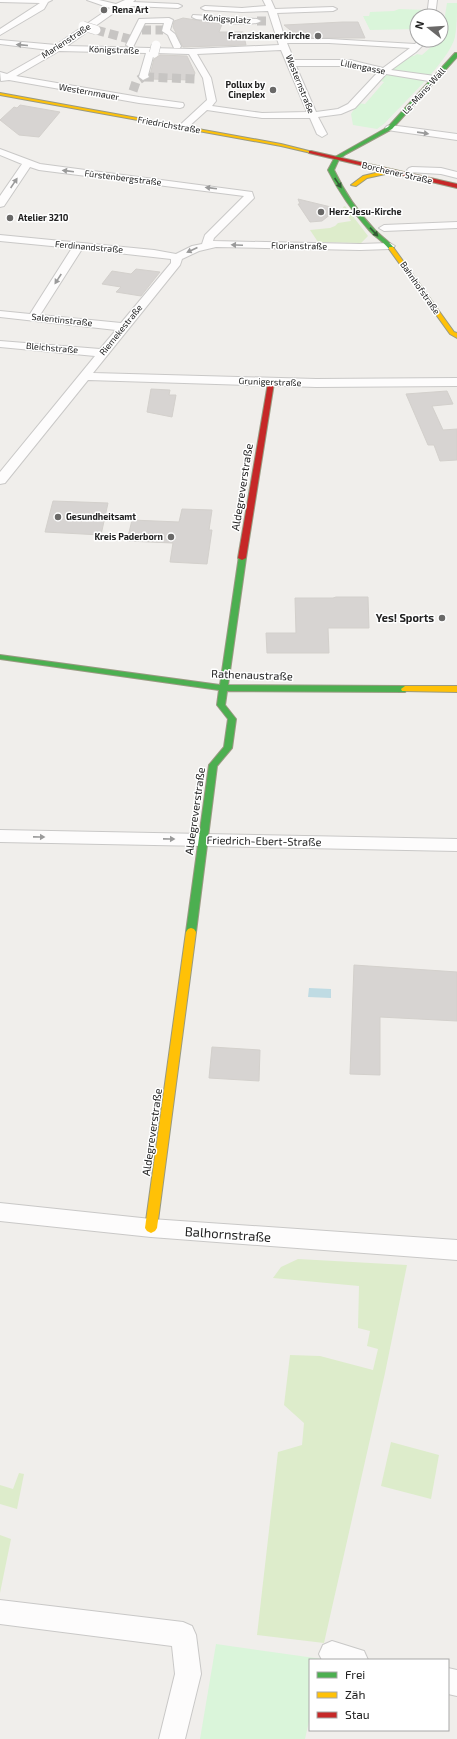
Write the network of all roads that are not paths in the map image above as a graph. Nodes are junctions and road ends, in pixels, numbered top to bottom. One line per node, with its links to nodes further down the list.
1 (0, 0): 4 (street)
2 (91, 0): 6 (street)
3 (267, 0): 9 (street, Westernstraße)
4 (47, 1): 16 (street)
5 (134, 3): 6 (street, Marienstraße); 6 (street); 10 (street)
6 (117, 7): 23 (street, Marienstraße)
7 (205, 8): 9 (street)
8 (334, 9): 9 (street)
9 (272, 10): 17 (street, Westernstraße)
10 (127, 11)
11 (196, 17): 13 (street, Königsplatz)
12 (109, 20): 14 (street, Marienstraße, bridge)
13 (257, 21)
14 (83, 26)
15 (288, 31): 17 (street)
16 (0, 33)
17 (281, 38): 22 (street); 27 (street, Königstraße); 29 (street, Westernstraße)
18 (0, 42): 23 (street, Königstraße, one-way to 18)
19 (129, 43): 20 (street); 21 (street); 26 (street)
20 (76, 45)
21 (177, 46): 25 (street); 26 (street)
22 (409, 46)
23 (57, 48): 26 (street, Königstraße); 31 (street, Marienstraße)
24 (413, 48): 30 (street)
25 (208, 49)
26 (154, 50): 27 (street, Königstraße); 32 (street)
27 (190, 52): 34 (street)
28 (457, 54): 35 (main road, Le-Mans-Wall)
29 (291, 63): 30 (street, Liliengasse); 40 (street, Westernstraße)
30 (384, 71): 35 (street, Liliengasse); 40 (street)
31 (4, 76): 36 (street, Marienstraße); 38 (street, Westernmauer)
32 (145, 78)
33 (196, 79): 34 (street)
34 (207, 79): 39 (street)
35 (435, 79): 42 (main road, Le-Mans-Wall)
36 (0, 82)
37 (0, 94): 41 (main road, Friedrichstraße)
38 (180, 105)
39 (205, 107): 40 (street); 41 (street)
40 (312, 115): 43 (street, Westernstraße)
41 (183, 127): 46 (main road, Friedrichstraße)
42 (390, 128): 44 (street, Le-Mans-Wall, one-way to 44); 46 (main road, Le-Mans-Wall)
43 (322, 134)
44 (457, 137)
45 (0, 152): 48 (street, Fürstenbergstraße)
46 (337, 158): 49 (main road); 51 (main road, Borchener Straße); 59 (main road, Bahnhofstraße, one-way to 59)
47 (7, 162): 48 (street, Fürstenbergstraße)
48 (27, 166): 55 (street, one-way to 48); 60 (street, Fürstenbergstraße, one-way to 48)
49 (343, 169)
50 (412, 170): 52 (street)
51 (392, 172): 53 (main road, Borchener Straße); 54 (main road)
52 (457, 175)
53 (457, 186)
54 (361, 196)
55 (0, 204)
56 (457, 225): 57 (street)
57 (382, 226): 59 (main road, Bahnhofstraße)
58 (0, 238): 61 (street, Ferdinandstraße)
59 (389, 244): 60 (street, Florianstraße, one-way to 60); 66 (main road, Bahnhofstraße)
60 (207, 245): 62 (street, one-way to 62)
61 (79, 246): 62 (street, Ferdinandstraße); 64 (street, one-way to 64)
62 (177, 258): 65 (street, Riemekestraße)
63 (0, 314): 64 (street, Salentinstraße)
64 (33, 317): 65 (street, Salentinstraße)
65 (124, 327): 68 (street, Riemekestraße)
66 (454, 338)
67 (0, 344): 68 (street, Bleichstraße)
68 (103, 353): 69 (street, Riemekestraße)
69 (83, 376): 71 (street, Grunigerstraße); 72 (street, Riemekestraße)
70 (457, 382): 71 (street, Grunigerstraße)
71 (271, 383): 74 (main road, Aldegreverstraße)
72 (0, 480)
73 (0, 657): 74 (main road, Rathenaustraße)
74 (224, 688): 75 (main road, Rathenaustraße); 77 (main road, Aldegreverstraße)
75 (457, 689)
76 (0, 836): 77 (street, Friedrich-Ebert-Straße, one-way to 77)
77 (203, 840): 78 (street, Friedrich-Ebert-Straße); 80 (main road, Aldegreverstraße)
78 (457, 845)
79 (0, 1212): 80 (street, Balhornstraße)
80 (151, 1228): 81 (street, Balhornstraße)
81 (457, 1250)
82 (0, 1612): 83 (street)
83 (172, 1739)

